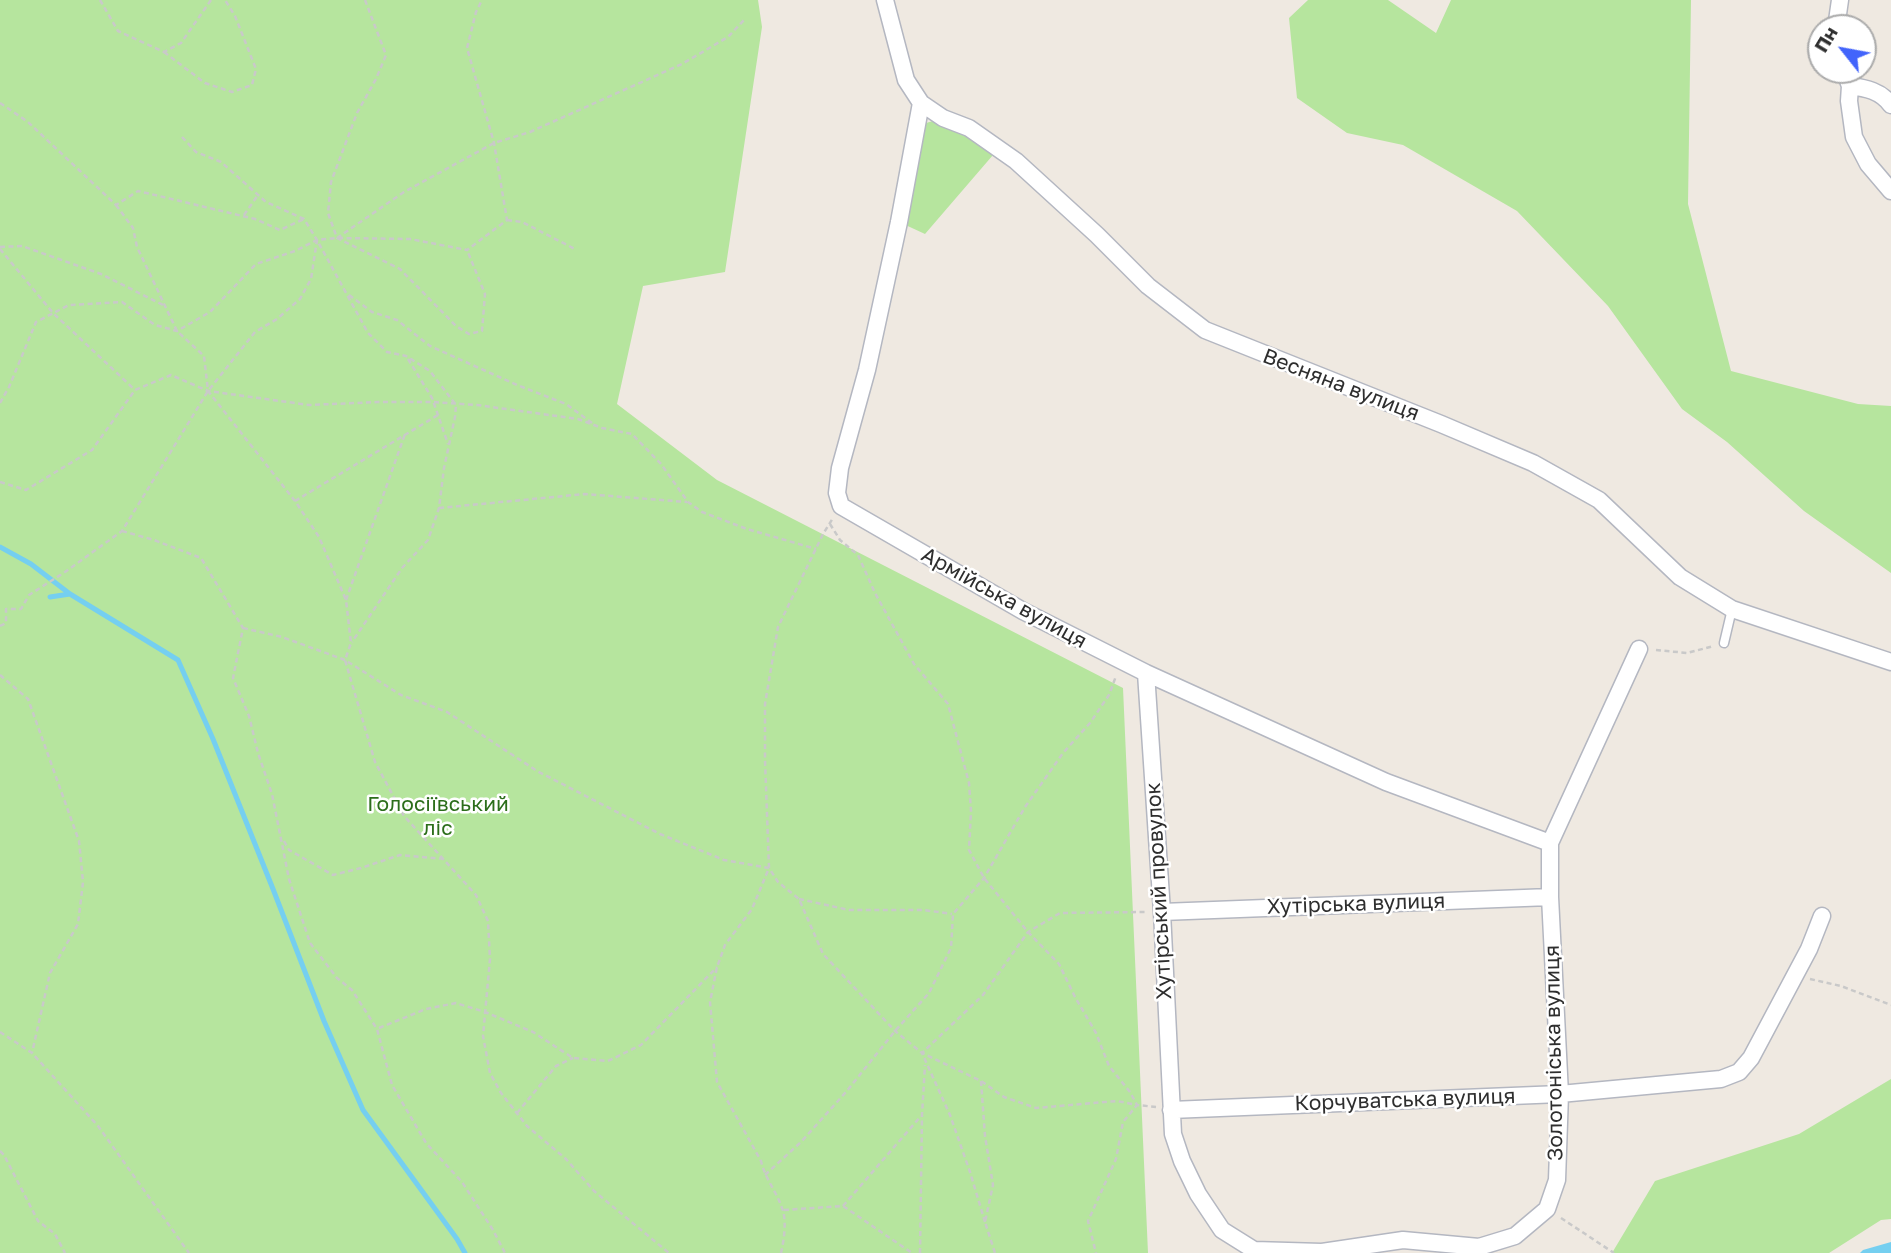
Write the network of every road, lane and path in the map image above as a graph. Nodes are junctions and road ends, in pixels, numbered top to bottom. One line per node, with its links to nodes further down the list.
1 (100, 0): 8 (path)
2 (211, 0): 8 (path)
3 (225, 0): 8 (path)
4 (365, 0): 21 (path)
5 (482, 0): 14 (path)
6 (886, 0): 11 (street)
7 (744, 20): 14 (path)
8 (164, 52)
9 (1850, 86): 12 (street); 15 (street)
10 (0, 103): 17 (path)
11 (921, 103): 43 (street); 49 (street, Весняна вулиця)
12 (1891, 105)
13 (182, 137): 16 (path)
14 (494, 144): 20 (path); 21 (path)
15 (1891, 191)
16 (258, 195): 18 (path); 19 (path)
17 (116, 205): 18 (path); 27 (path)
18 (244, 216): 19 (path)
19 (304, 219): 22 (path)
20 (507, 220): 24 (path); 25 (path)
21 (337, 238): 22 (path); 25 (path); 25 (path)
22 (317, 240): 26 (path); 29 (path); 32 (path)
23 (0, 248): 27 (path); 28 (path)
24 (575, 249)
25 (467, 250)
26 (346, 293): 30 (path); 37 (path)
27 (164, 305): 29 (path)
28 (53, 313): 29 (path); 31 (path); 34 (path)
29 (177, 331): 32 (path)
30 (406, 356): 33 (path); 35 (path)
31 (135, 390): 32 (path); 40 (path)
32 (208, 391): 33 (path); 41 (path); 46 (path)
33 (433, 402): 35 (path); 36 (path)
34 (0, 404)
35 (456, 405): 37 (path); 39 (path)
36 (438, 415): 38 (path); 39 (path)
37 (596, 426): 42 (path)
38 (405, 434): 41 (path); 48 (path)
39 (449, 447): 44 (path)
40 (0, 482)
41 (295, 501): 48 (path)
42 (688, 502): 44 (path); 47 (path)
43 (841, 506): 45 (path); 58 (street, Армійська вулиця)
44 (439, 508): 52 (path)
45 (830, 524): 47 (path); 66 (path)
46 (122, 531): 50 (path); 51 (path)
47 (816, 549): 65 (path)
48 (346, 600): 52 (path)
49 (1732, 609): 53 (lane); 55 (street, Весняна вулиця)
50 (0, 626)
51 (243, 628): 56 (path); 62 (path)
52 (351, 643): 56 (path)
53 (1724, 643): 54 (path)
54 (1639, 649): 63 (street, Золотоніська вулиця)
55 (1865, 654): 57 (street, Весняна вулиця); 59 (street)
56 (345, 660): 64 (path); 65 (path)
57 (1891, 662)
58 (1146, 673): 63 (street, Армійська вулиця); 69 (street, Хутірський провулок)
59 (1891, 674)
60 (1116, 675): 66 (path)
61 (0, 676): 80 (path)
62 (282, 838): 64 (path); 77 (path)
63 (1550, 843): 67 (street, Золотоніська вулиця)
64 (444, 859): 76 (path)
65 (769, 868): 68 (path); 73 (path)
66 (984, 878): 70 (path); 72 (path)
67 (1550, 897): 69 (street, Хутірська вулиця); 85 (street, Золотоніська вулиця)
68 (799, 899): 70 (path); 78 (path)
69 (1162, 912): 72 (path); 87 (street, Хутірський провулок)
70 (953, 914): 78 (path)
71 (1822, 916): 74 (street, Корчуватська вулиця)
72 (1028, 932): 81 (path); 86 (path)
73 (717, 967): 82 (path); 91 (path)
74 (1793, 979): 75 (path); 85 (street, Корчуватська вулиця)
75 (1891, 1005)
76 (485, 1012): 77 (path); 82 (path); 88 (path)
77 (377, 1029): 98 (path)
78 (895, 1031): 81 (path); 91 (path)
79 (0, 1032): 80 (path)
80 (32, 1053): 97 (path)
81 (922, 1053): 83 (path); 84 (path)
82 (573, 1058): 88 (path)
83 (926, 1061): 89 (path); 95 (path)
84 (981, 1081): 86 (path); 95 (path)
85 (1560, 1094): 87 (street, Корчуватська вулиця); 93 (street, Золотоніська вулиця)
86 (1137, 1105): 87 (path); 104 (path)
87 (1171, 1110): 93 (street)
88 (517, 1114): 99 (path)
89 (922, 1115): 92 (path); 102 (path)
90 (0, 1151): 96 (path)
91 (765, 1175): 94 (path)
92 (843, 1206): 94 (path); 101 (path)
93 (1547, 1209): 105 (path)
94 (784, 1210): 100 (path)
95 (985, 1222): 103 (path)
96 (65, 1253)
97 (189, 1253)
98 (505, 1253)
99 (669, 1253)
100 (781, 1253)
101 (912, 1253)
102 (920, 1253)
103 (995, 1253)
104 (1096, 1253)
105 (1614, 1253)

